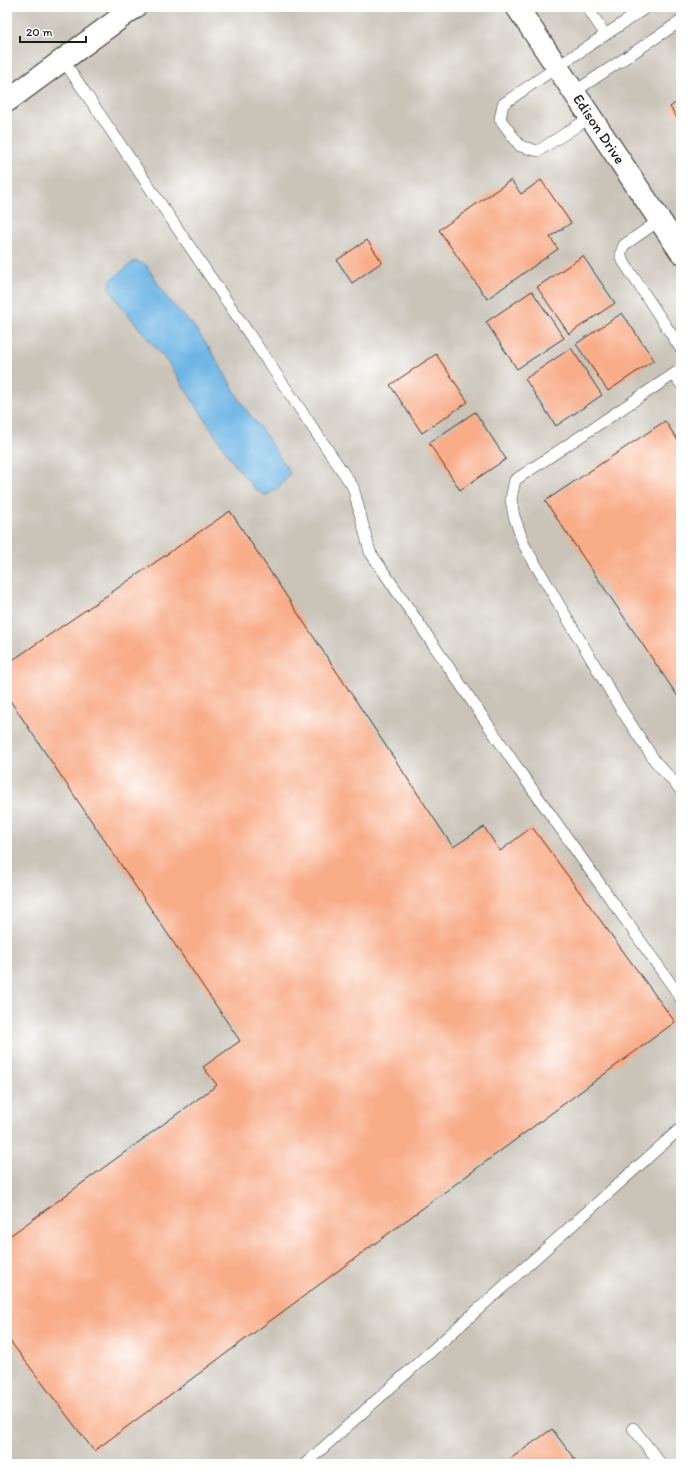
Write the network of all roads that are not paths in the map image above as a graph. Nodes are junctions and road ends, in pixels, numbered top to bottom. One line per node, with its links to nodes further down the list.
1 (135, 7): 7 (street)
2 (517, 7): 8 (street, Edison Drive)
3 (587, 7): 6 (lane)
4 (647, 7): 6 (lane)
5 (681, 21): 9 (lane)
6 (605, 34): 8 (lane)
7 (63, 60): 10 (street); 18 (lane)
8 (557, 66): 9 (street, Edison Drive); 11 (lane)
9 (574, 92): 11 (street, Edison Drive)
10 (7, 101)
11 (591, 117): 12 (street, Edison Drive)
12 (660, 220): 13 (street, Edison Drive); 14 (lane)
13 (681, 252)
14 (681, 349)
15 (678, 372): 16 (lane); 17 (lane)
16 (681, 384)
17 (681, 790)
18 (681, 998)
19 (681, 1128): 21 (lane)
20 (633, 1428): 22 (lane)
21 (305, 1464)
22 (661, 1464)

